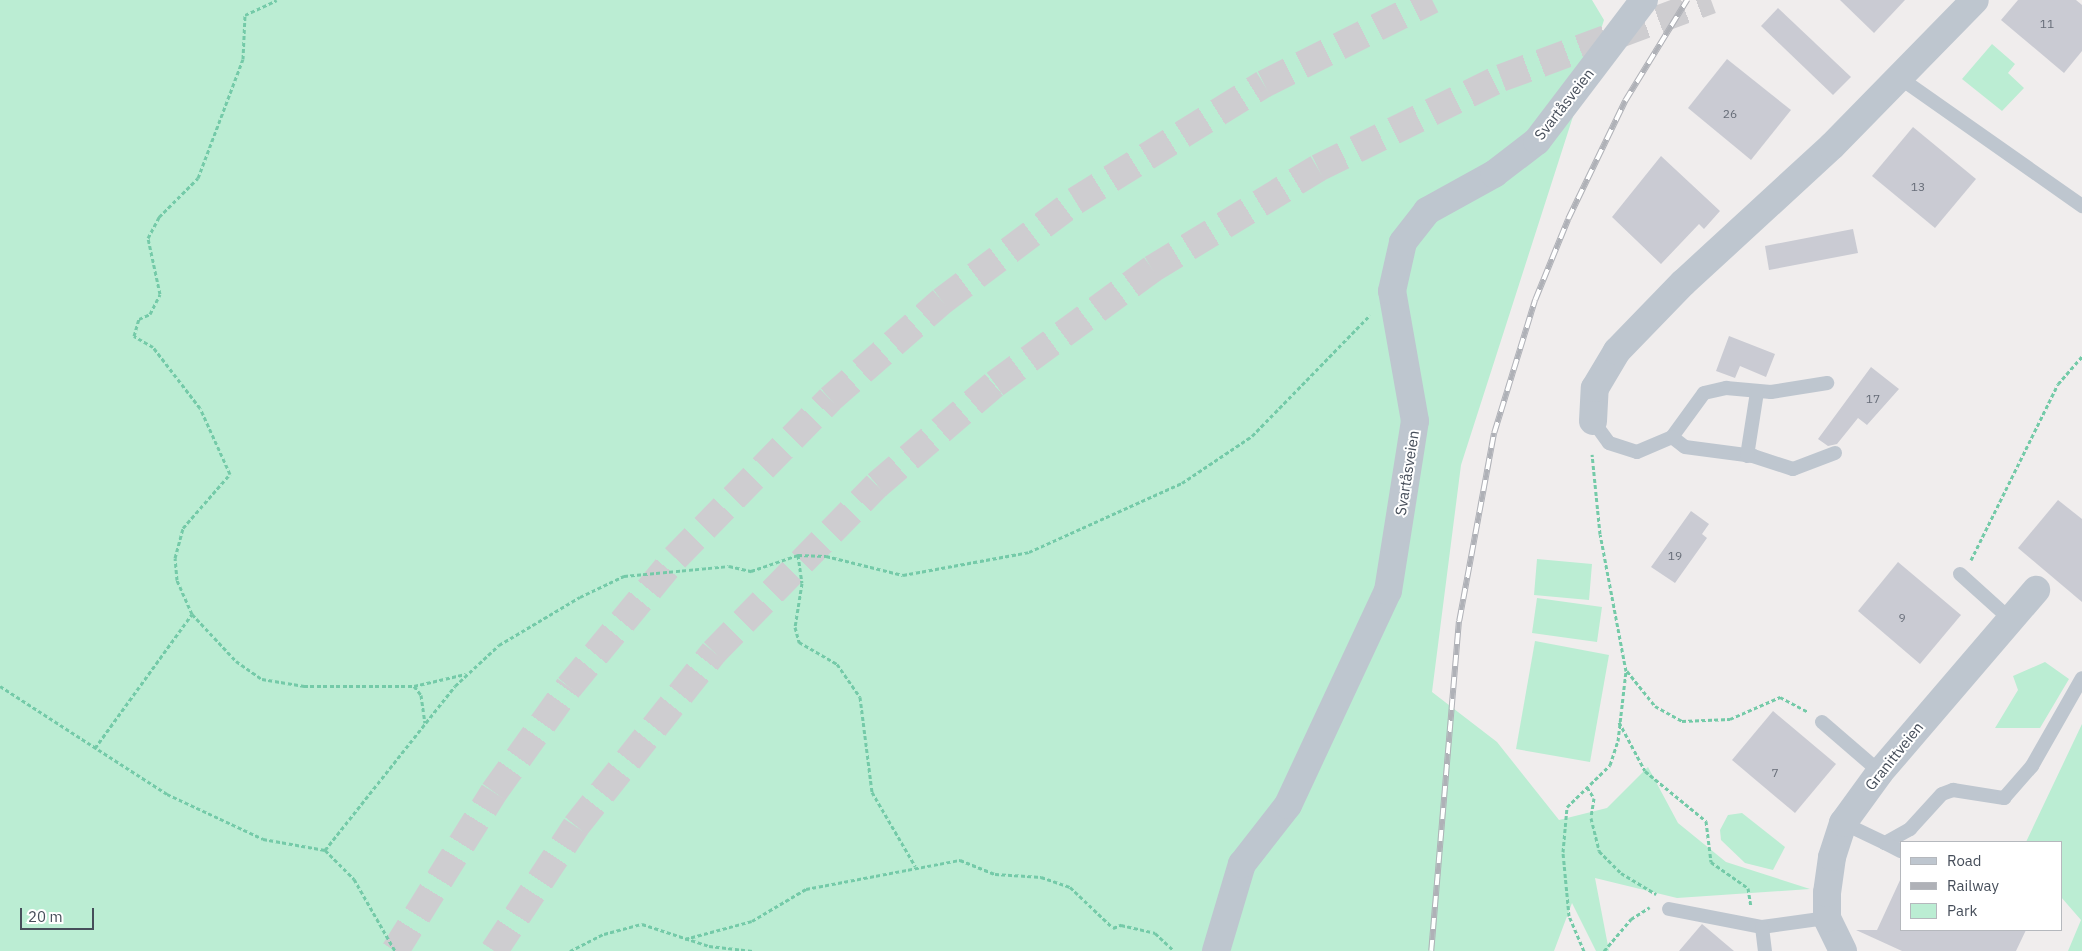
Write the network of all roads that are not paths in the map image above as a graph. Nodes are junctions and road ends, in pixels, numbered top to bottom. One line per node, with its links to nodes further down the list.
1 (1644, 0): 23 (street, Svartåsveien)
2 (1975, 0): 3 (street)
3 (1900, 78): 4 (lane); 7 (street)
4 (2082, 206)
5 (1827, 383): 6 (lane)
6 (1757, 392): 8 (lane); 10 (lane)
7 (1593, 421): 8 (lane)
8 (1672, 437): 10 (lane)
9 (1835, 453): 10 (lane)
10 (1747, 456)
11 (1960, 574): 13 (lane)
12 (2036, 590): 13 (street, Granittveien)
13 (2010, 619): 16 (street, Granittveien)
14 (2082, 678): 18 (lane)
15 (1822, 722): 16 (lane)
16 (1880, 772): 17 (street, Granittveien)
17 (1843, 823): 18 (lane); 21 (street, Granittveien)
18 (1885, 843): 19 (lane)
19 (1900, 850)
20 (1669, 909): 22 (lane)
21 (1827, 918): 22 (lane); 25 (street)
22 (1758, 926): 24 (lane)
23 (1216, 951)
24 (1765, 951)
25 (1843, 951)

